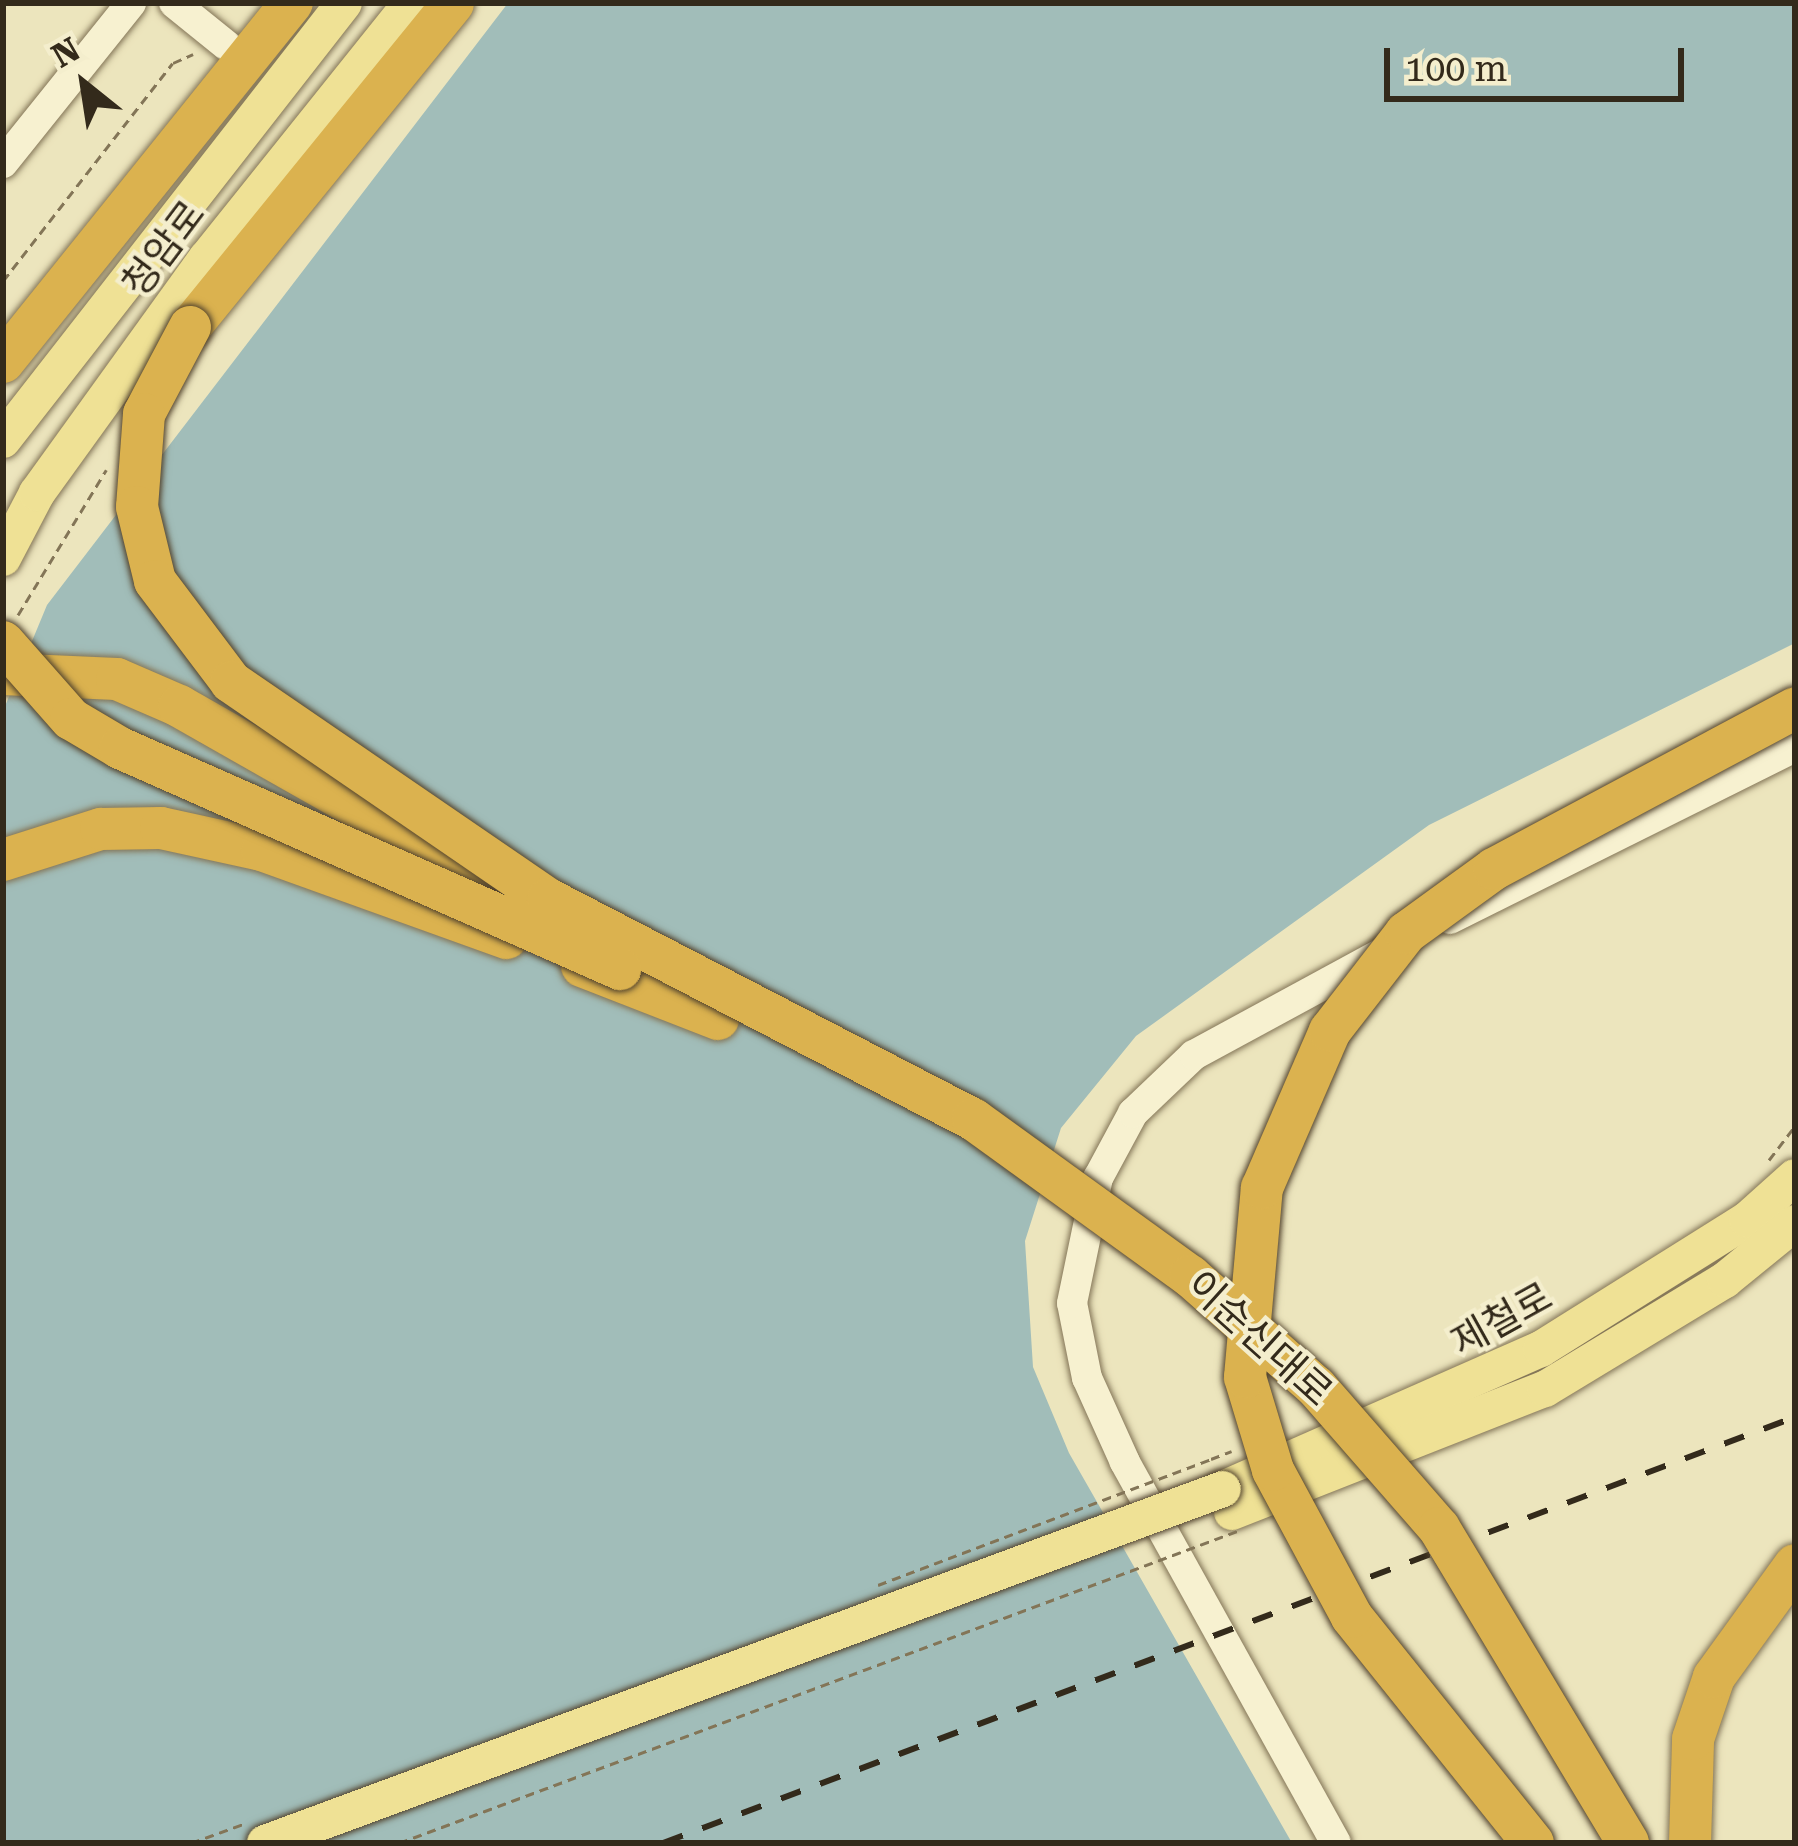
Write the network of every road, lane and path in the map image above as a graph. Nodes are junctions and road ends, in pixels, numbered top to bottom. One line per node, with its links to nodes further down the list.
1 (130, 3): 8 (street)
2 (174, 3): 7 (street)
3 (344, 3): 11 (main road, 청암로)
4 (411, 3): 12 (main road, 청암로)
5 (453, 3): 18 (highway, bridge)
6 (281, 17): 10 (highway)
7 (218, 39): 9 (path)
8 (3, 163)
9 (3, 281)
10 (3, 362)
11 (3, 440)
12 (3, 558)
13 (3, 642): 18 (highway, bridge)
14 (3, 674): 18 (highway, bridge)
15 (1795, 708): 29 (highway, bridge)
16 (1795, 747): 28 (street)
17 (3, 860): 18 (highway)
18 (726, 1008): 30 (highway, 이순신대로); 31 (highway, 이순신대로, bridge)
19 (1795, 1126): 20 (path)
20 (1779, 1173): 23 (main road, 제철로)
21 (1795, 1223): 23 (main road, 제철로)
22 (1251, 1444): 23 (path)
23 (1226, 1497): 25 (main road, bridge); 26 (main road); 27 (path, bridge)
24 (1795, 1565): 32 (highway)
25 (265, 1843)
26 (338, 1843)
27 (399, 1843)
28 (1336, 1843)
29 (1533, 1843)
30 (1600, 1843)
31 (1628, 1843)
32 (1690, 1843)

